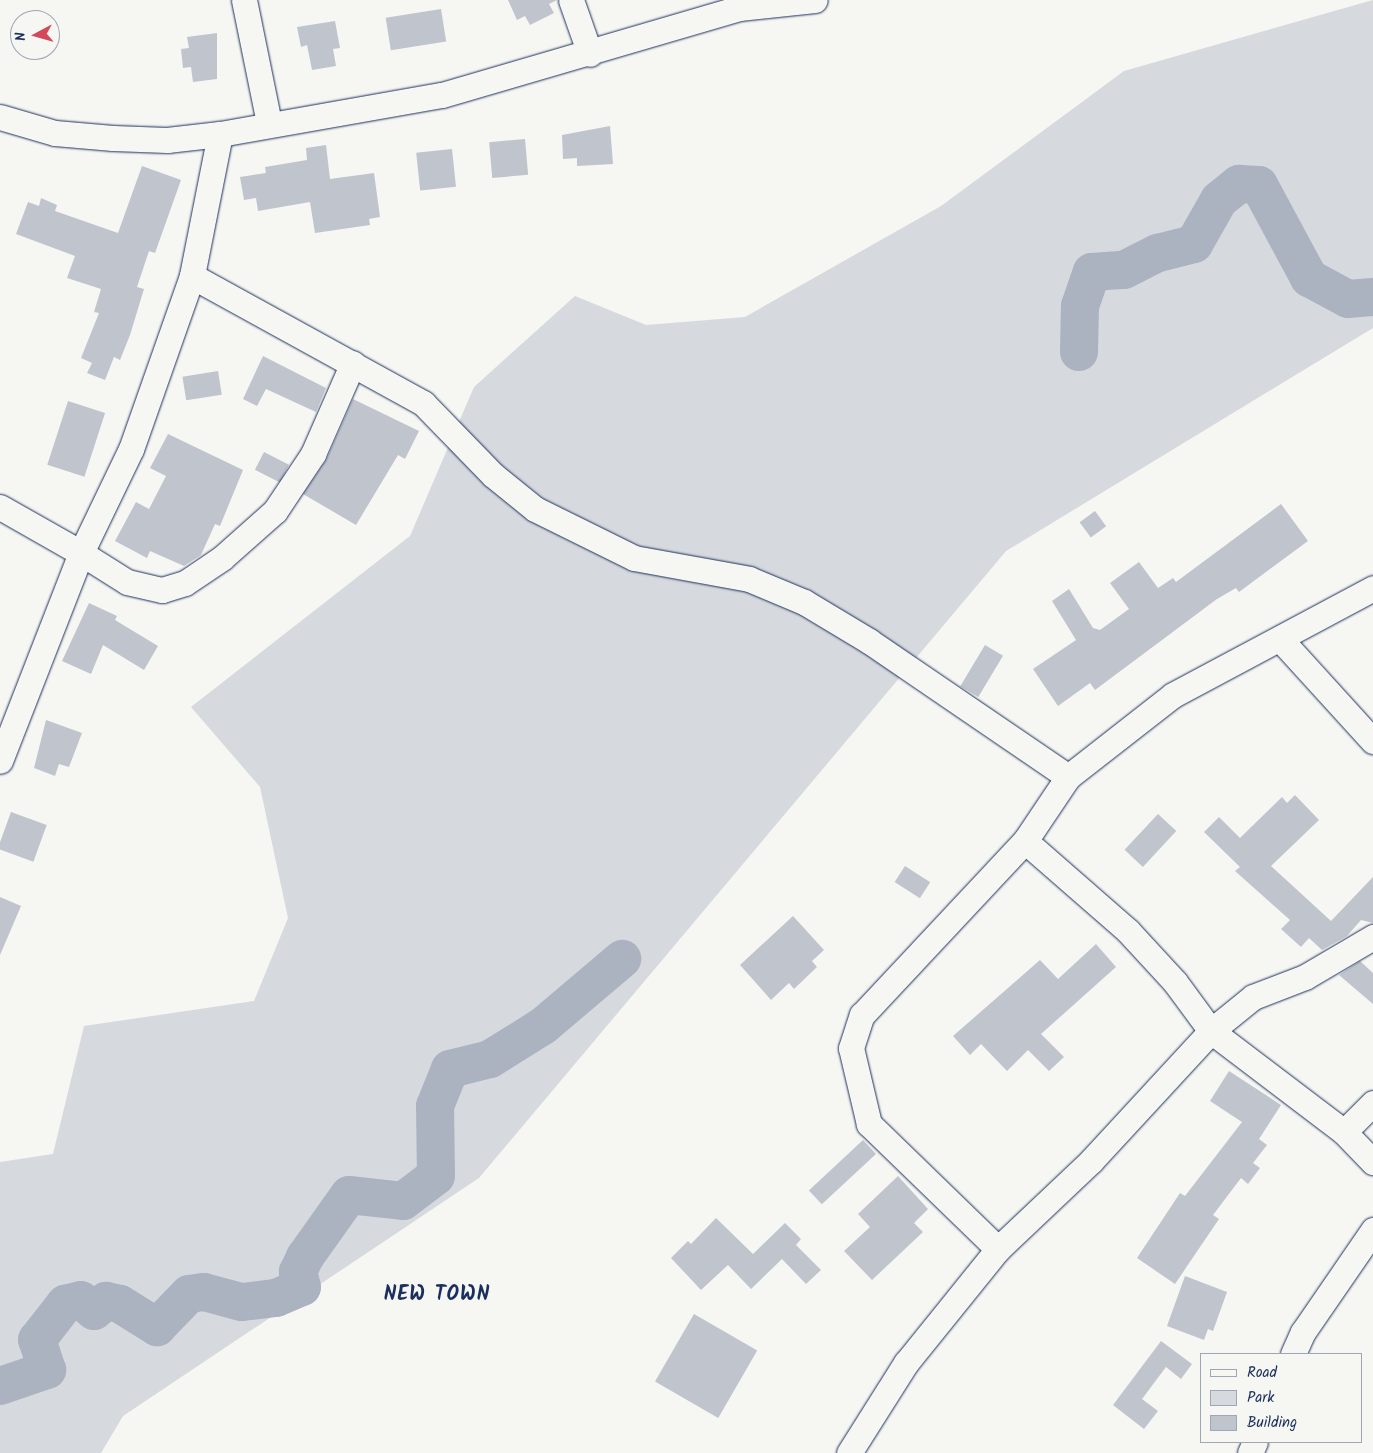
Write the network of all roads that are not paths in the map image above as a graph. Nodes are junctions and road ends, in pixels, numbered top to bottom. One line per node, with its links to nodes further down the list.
1 (244, 0): 7 (street)
2 (571, 0): 5 (street)
3 (815, 0): 4 (street)
4 (738, 4): 5 (street)
5 (590, 54): 7 (street)
6 (0, 117): 8 (street)
7 (269, 123): 8 (street)
8 (220, 134): 9 (street)
9 (192, 276): 10 (street); 12 (street)
10 (353, 363): 12 (street); 17 (street)
11 (0, 507): 12 (street)
12 (81, 553): 16 (street)
13 (1373, 588): 14 (street)
14 (1281, 640): 15 (street); 17 (street)
15 (1373, 741)
16 (0, 761)
17 (1068, 777): 18 (street)
18 (1025, 841): 20 (street); 25 (street)
19 (1373, 937): 20 (street)
20 (1211, 1031): 22 (street); 25 (street)
21 (1373, 1103): 22 (street)
22 (1344, 1132): 23 (street)
23 (1373, 1162)
24 (1373, 1230): 26 (street)
25 (998, 1249): 27 (street)
26 (1293, 1353)
27 (849, 1453)

